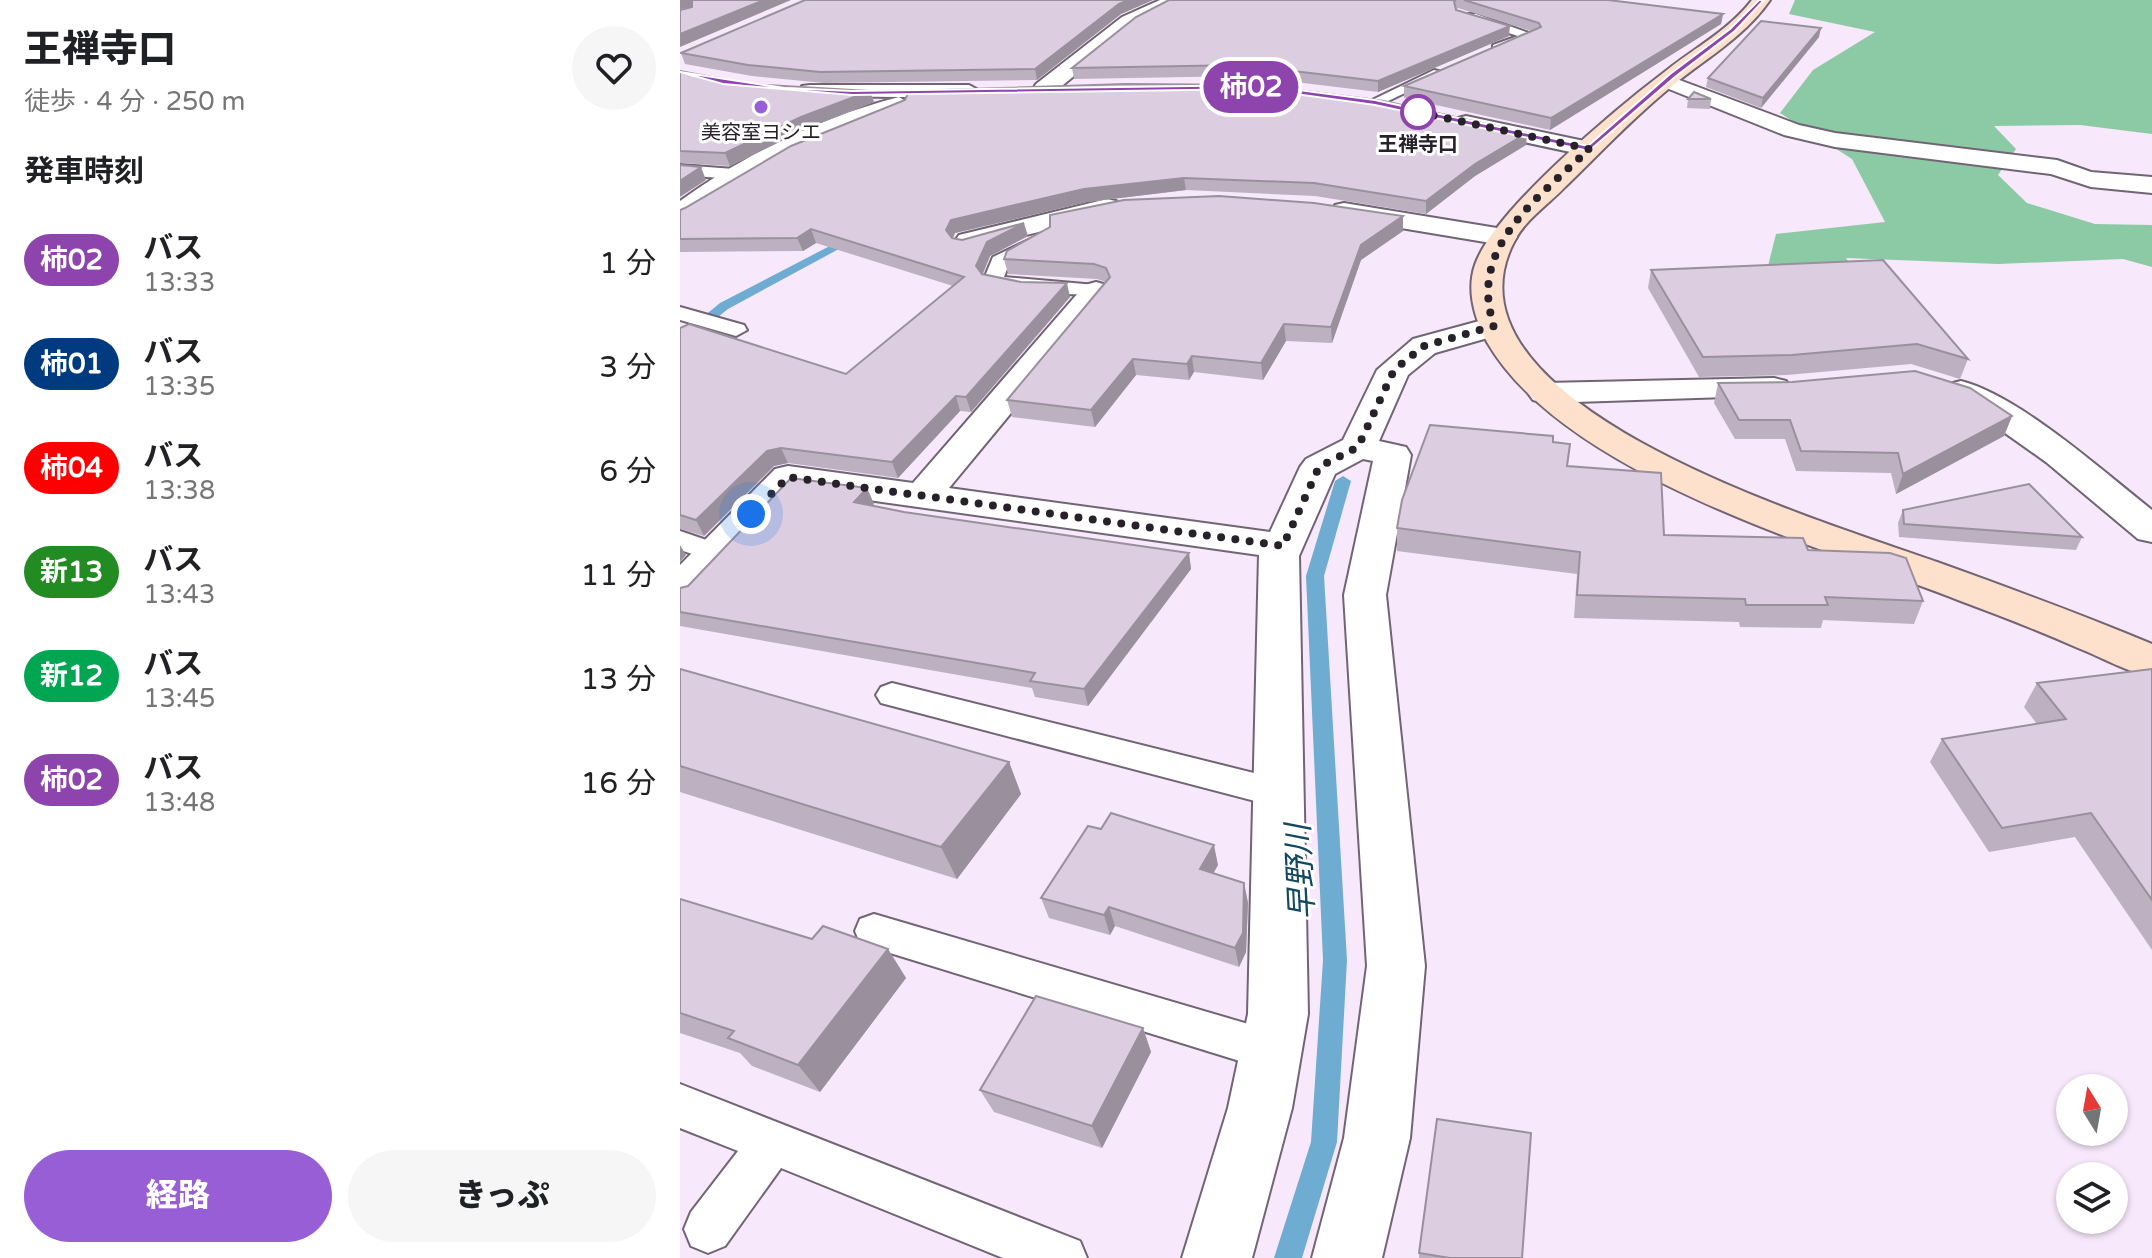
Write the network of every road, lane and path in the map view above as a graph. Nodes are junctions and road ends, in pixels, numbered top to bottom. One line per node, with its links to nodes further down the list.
1 (1174, 0): 7 (street)
2 (1761, 0): 6 (street)
3 (1461, 14): 4 (lane)
4 (1478, 55)
5 (1452, 67): 12 (lane)
6 (1666, 81): 15 (street); 18 (street)
7 (1074, 88)
8 (784, 90): 10 (street)
9 (998, 90): 10 (street)
10 (922, 92): 17 (street)
11 (1350, 98): 12 (street)
12 (1375, 102): 13 (street)
13 (1415, 111)
14 (1441, 117): 15 (street)
15 (1589, 149): 23 (street)
16 (680, 170): 17 (lane)
17 (734, 174): 21 (street)
18 (2152, 185)
19 (1130, 204): 22 (street)
20 (1322, 209): 23 (street)
21 (680, 213)
22 (1040, 222): 24 (street); 25 (lane)
23 (1503, 237): 27 (street)
24 (966, 242)
25 (1096, 291): 33 (street)
26 (680, 313): 28 (lane)
27 (1494, 326): 31 (street); 32 (street)
28 (736, 330)
29 (1926, 381): 34 (street)
30 (1800, 386): 31 (street)
31 (1545, 393): 38 (street)
32 (1358, 447): 36 (street); 48 (street)
33 (922, 496): 35 (street); 36 (street)
34 (2152, 530)
35 (697, 546): 37 (street)
36 (1283, 546): 40 (street)
37 (680, 590)
38 (2152, 662)
39 (892, 695): 40 (lane)
40 (1278, 793): 42 (street)
41 (874, 931): 42 (lane)
42 (1272, 1051): 47 (street)
43 (680, 1106): 44 (lane)
44 (773, 1142): 45 (lane); 46 (lane)
45 (708, 1229)
46 (1063, 1258)
47 (1217, 1258)
48 (1347, 1258)

